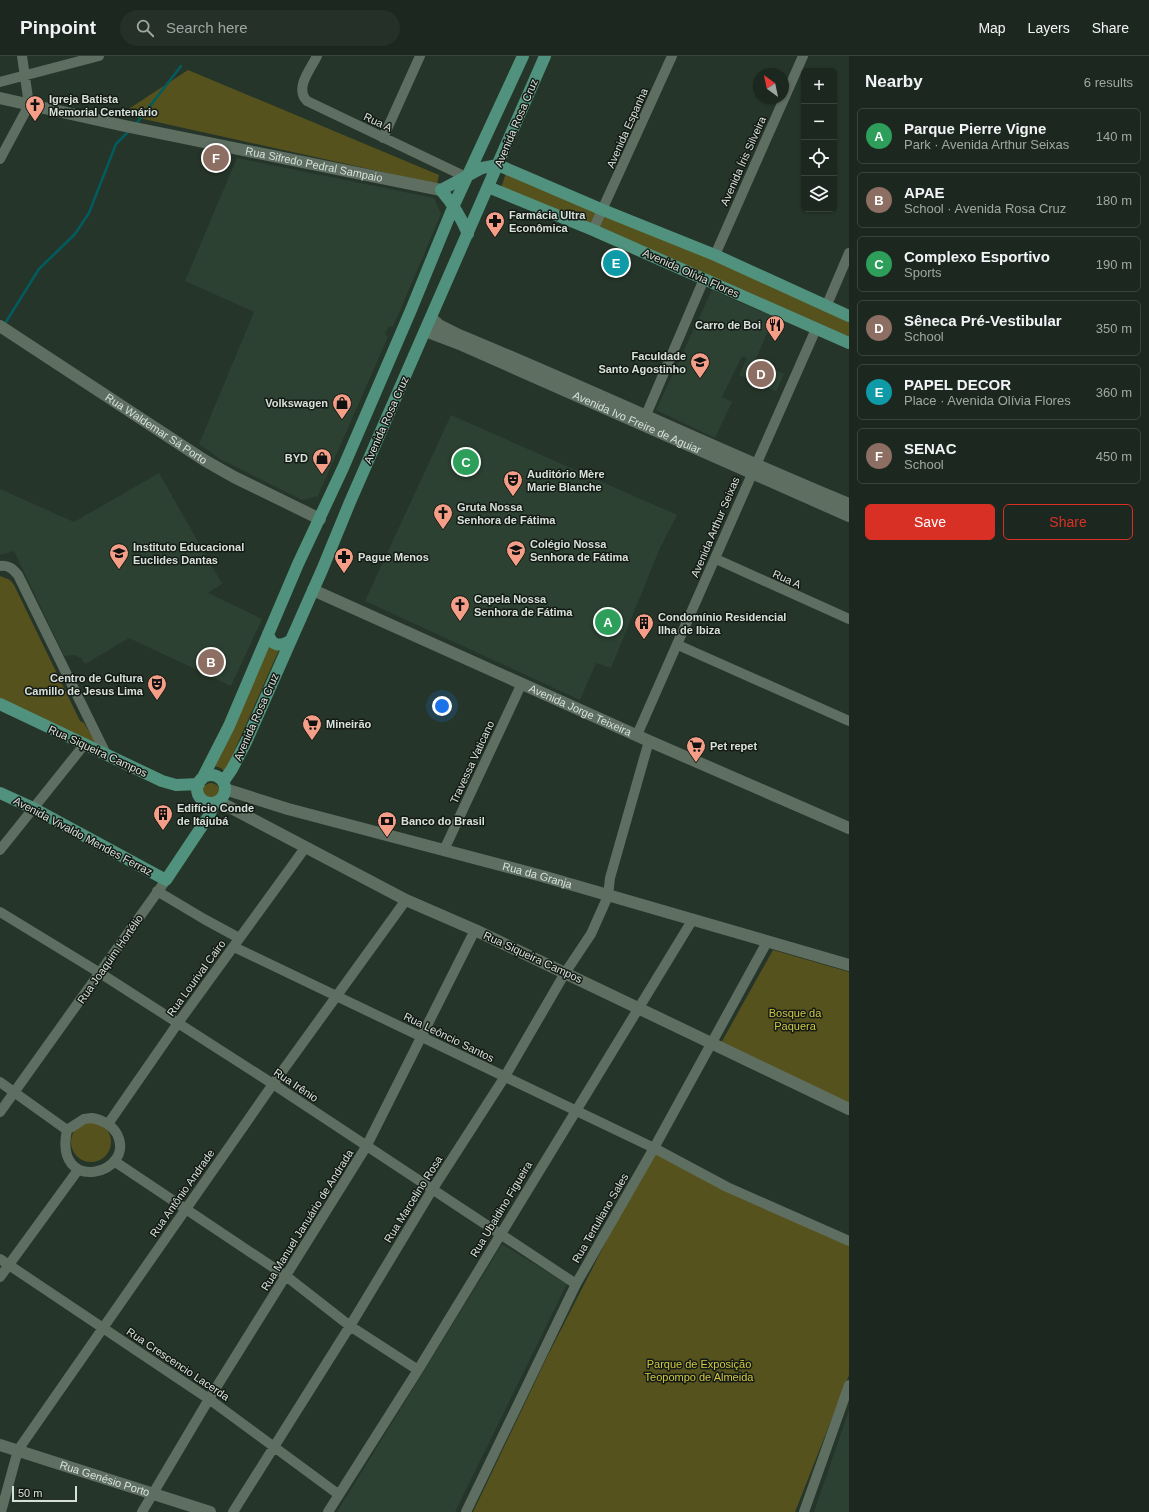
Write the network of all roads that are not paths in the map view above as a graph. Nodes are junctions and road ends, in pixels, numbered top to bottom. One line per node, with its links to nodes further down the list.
1 (22, 56): 9 (street)
2 (99, 56): 9 (street)
3 (317, 56): 13 (street, Rua A)
4 (420, 56): 13 (street)
5 (523, 56): 14 (main road, Avenida Rosa Cruz)
6 (545, 56): 16 (main road, Avenida Rosa Cruz)
7 (672, 56): 22 (street, Avenida Espanha)
8 (803, 56): 26 (street, Avenida Íris Silveira)
9 (25, 76): 10 (street); 12 (street)
10 (0, 82)
11 (0, 98): 12 (street, Rua Sifredo Pedral Sampaio)
12 (29, 105): 15 (street); 20 (street, Rua Sifredo Pedral Sampaio)
13 (384, 138): 18 (street, Rua A)
14 (480, 149): 17 (main road); 18 (main road, Avenida Rosa Cruz)
15 (0, 159)
16 (498, 165): 17 (main road); 19 (main road, Avenida Rosa Cruz); 22 (main road)
17 (482, 168): 18 (main road); 19 (main road)
18 (466, 177): 20 (main road); 21 (main road, Avenida Rosa Cruz)
19 (493, 186): 23 (main road, Avenida Olívia Flores); 24 (main road, Avenida Rosa Cruz)
20 (441, 190): 21 (main road)
21 (454, 205): 24 (main road); 35 (main road, Avenida Rosa Cruz)
22 (603, 210): 23 (street, Avenida Espanha); 26 (main road)
23 (593, 230): 27 (main road, Avenida Olívia Flores)
24 (468, 234): 30 (main road, Avenida Rosa Cruz)
25 (849, 253): 28 (street)
26 (715, 254): 28 (main road)
27 (704, 279): 32 (main road, Avenida Olívia Flores); 38 (street)
28 (826, 307): 29 (main road)
29 (849, 316)
30 (431, 318): 33 (main road, Avenida Rosa Cruz); 37 (street, Avenida Ivo Freire de Aguiar)
31 (3, 328): 42 (street, Rua Waldemar Sá Porto)
32 (816, 328): 34 (main road, Avenida Olívia Flores); 39 (street, Avenida Arthur Seixas)
33 (425, 331): 36 (main road, Avenida Rosa Cruz); 37 (street, Avenida Ivo Freire de Aguiar)
34 (849, 343)
35 (388, 362): 36 (main road); 42 (main road, Avenida Rosa Cruz)
36 (408, 370): 45 (main road, Avenida Rosa Cruz)
37 (540, 374): 38 (street, Avenida Ivo Freire de Aguiar)
38 (644, 420): 39 (street, Avenida Ivo Freire de Aguiar)
39 (753, 469): 40 (street, Avenida Ivo Freire de Aguiar); 41 (street, Avenida Ivo Freire de Aguiar); 43 (street, Avenida Arthur Seixas)
40 (849, 504)
41 (849, 516)
42 (320, 519): 47 (main road, Avenida Rosa Cruz)
43 (716, 560): 46 (street, Rua A); 49 (street, Avenida Arthur Seixas)
44 (0, 566): 56 (street)
45 (313, 590): 48 (main road, Avenida Rosa Cruz); 50 (street, Avenida Jorge Teixeira)
46 (849, 619)
47 (268, 634): 48 (main road); 57 (main road, Avenida Rosa Cruz)
48 (290, 641): 58 (main road, Avenida Rosa Cruz)
49 (678, 645): 52 (street); 53 (street, Avenida Arthur Seixas)
50 (522, 683): 53 (street, Avenida Jorge Teixeira); 65 (street, Travessa Vaticano)
51 (0, 704): 55 (main road, Rua Siqueira Campos)
52 (849, 721)
53 (637, 736): 54 (street, Avenida Jorge Teixeira)
54 (649, 741): 62 (street, Avenida Jorge Teixeira); 68 (street)
55 (84, 745): 56 (main road, Rua Siqueira Campos); 61 (street)
56 (107, 756): 57 (main road, Rua Siqueira Campos)
57 (200, 782): 58 (main road); 60 (main road)
58 (224, 785): 60 (main road, Avenida Rosa Cruz); 65 (street, Rua da Granja)
59 (0, 793): 61 (main road, Avenida Vivaldo Mendes Ferraz)
60 (216, 802): 63 (street, Rua Siqueira Campos); 66 (main road, Rua Joaquim Hortélio)
61 (33, 808): 64 (street); 66 (main road, Avenida Vivaldo Mendes Ferraz)
62 (849, 828)
63 (305, 848): 69 (street, Rua Siqueira Campos); 73 (street, Rua Lourival Cairo)
64 (0, 850)
65 (444, 850): 68 (street, Rua da Granja)
66 (166, 880): 67 (street, Rua Joaquim Hortélio)
67 (157, 891): 73 (street); 78 (street, Rua Joaquim Hortélio)
68 (608, 896): 71 (street, Rua da Granja); 77 (street, Rua Marcelino Rosa)
69 (406, 900): 72 (street, Rua Siqueira Campos); 79 (street, Rua Antônio Andrade)
70 (2, 917): 78 (street, Rua Irênio)
71 (693, 919): 74 (street, Rua da Granja); 80 (street, Rua Ubaldino Figueira)
72 (475, 930): 77 (street, Rua Siqueira Campos); 82 (street, Rua Manuel Januário de Andrada)
73 (240, 938): 75 (street, Rua Lourival Cairo)
74 (766, 942): 76 (street, Rua da Granja); 83 (street, Rua Tertuliano Sales)
75 (234, 947): 79 (street, Rua Leôncio Santos); 81 (street, Rua Lourival Cairo)
76 (849, 965)
77 (565, 973): 80 (street, Rua Siqueira Campos); 84 (street, Rua Marcelino Rosa)
78 (100, 974): 81 (street, Rua Irênio); 87 (street, Rua Joaquim Hortélio)
79 (338, 996): 82 (street, Rua Leôncio Santos); 86 (street, Rua Antônio Andrade)
80 (639, 1007): 83 (street, Rua Siqueira Campos); 89 (street, Rua Ubaldino Figueira)
81 (178, 1023): 86 (street, Rua Irênio); 91 (street, Rua Lourival Cairo)
82 (422, 1036): 84 (street, Rua Leôncio Santos); 93 (street, Rua Manuel Januário de Andrada)
83 (711, 1042): 88 (street, Rua Siqueira Campos); 94 (street, Rua Tertuliano Sales)
84 (504, 1078): 89 (street, Rua Leôncio Santos); 97 (street, Rua Marcelino Rosa)
85 (0, 1082): 87 (street)
86 (273, 1084): 93 (street, Rua Irênio); 98 (street, Rua Antônio Andrade)
87 (14, 1092): 90 (street, Rua Joaquim Hortélio); 92 (street)
88 (849, 1109)
89 (575, 1110): 94 (street, Rua Leôncio Santos); 99 (street, Rua Ubaldino Figueira)
90 (0, 1112)
91 (108, 1124): 92 (street); 95 (street)
92 (67, 1130): 96 (street)
93 (366, 1147): 97 (street, Rua Irênio); 103 (street, Rua Manuel Januário de Andrada)
94 (654, 1148): 100 (street, Rua Leôncio Santos); 104 (street, Rua Tertuliano Sales)
95 (114, 1161): 96 (street); 98 (street)
96 (78, 1170): 101 (street)
97 (432, 1190): 99 (street, Rua Irênio); 105 (street, Rua Marcelino Rosa)
98 (186, 1208): 103 (street); 106 (street, Rua Antônio Andrade)
99 (499, 1235): 104 (street, Rua Irênio); 107 (street, Rua Ubaldino Figueira)
100 (849, 1241)
101 (4, 1262): 102 (street); 106 (street, Rua Crescencio Lacerda)
102 (0, 1276)
103 (286, 1276): 105 (street); 109 (street, Rua Manuel Januário de Andrada)
104 (576, 1284): 120 (street, Rua Tertuliano Sales)
105 (350, 1326): 107 (street); 111 (street, Rua Marcelino Rosa)
106 (102, 1327): 109 (street, Rua Crescencio Lacerda); 112 (street, Rua Antônio Andrade)
107 (418, 1370): 114 (street, Rua Ubaldino Figueira)
108 (849, 1386): 121 (street)
109 (209, 1399): 111 (street, Rua Crescencio Lacerda); 113 (street, Rua Manuel Januário de Andrada)
110 (0, 1445): 112 (street, Rua Genésio Porto)
111 (274, 1445): 114 (street, Rua Crescencio Lacerda); 118 (street, Rua Marcelino Rosa)
112 (18, 1450): 113 (street, Rua Genésio Porto); 115 (street, Rua Antônio Andrade)
113 (151, 1493): 116 (street, Rua Manuel Januário de Andrada); 117 (street, Rua Genésio Porto)
114 (338, 1494): 119 (street, Rua Ubaldino Figueira)
115 (1, 1512)
116 (142, 1512)
117 (210, 1512)
118 (233, 1512)
119 (328, 1512)
120 (466, 1512)
121 (804, 1512)

